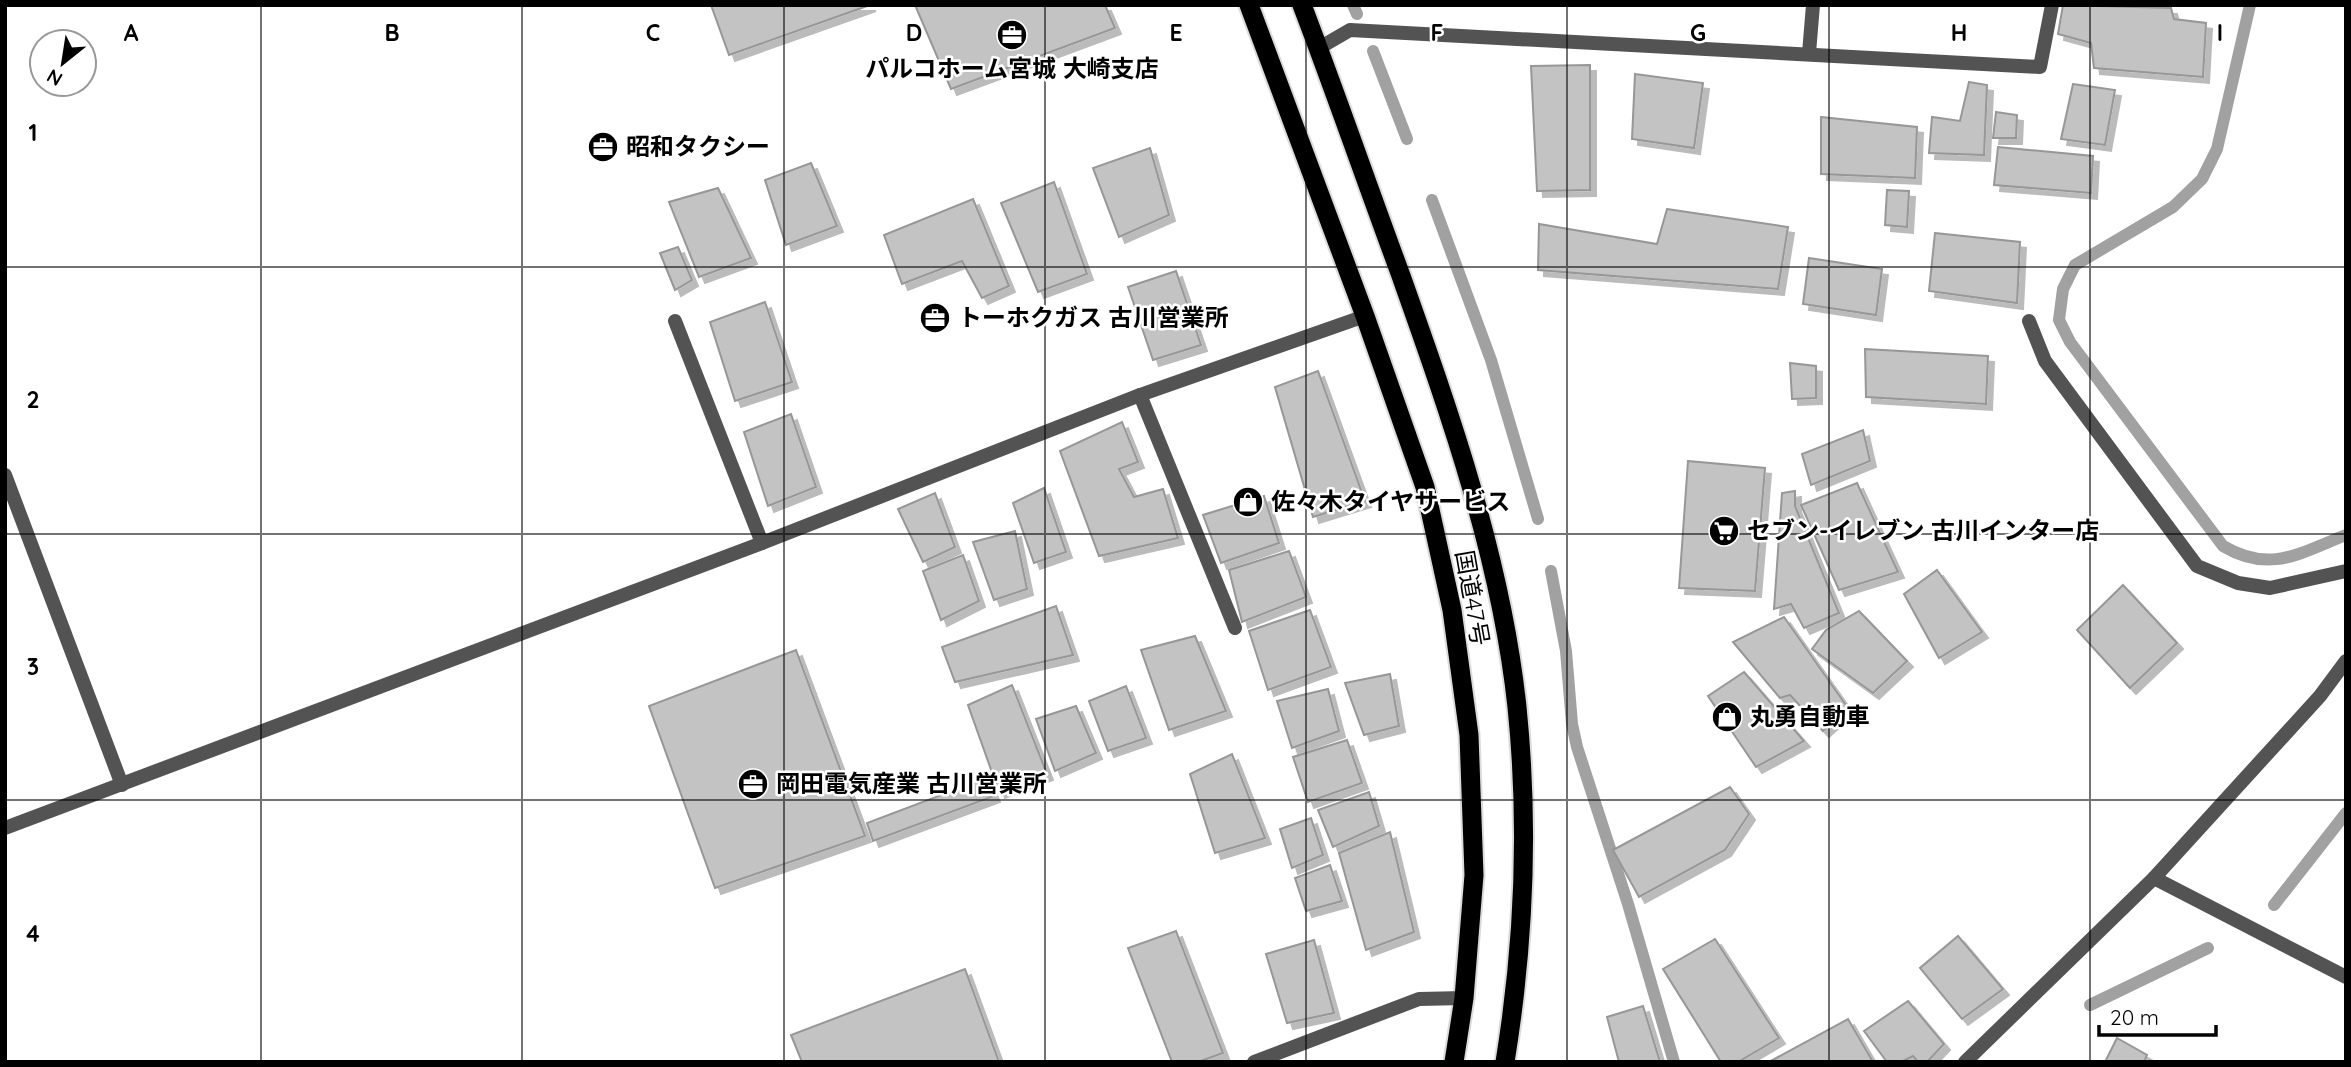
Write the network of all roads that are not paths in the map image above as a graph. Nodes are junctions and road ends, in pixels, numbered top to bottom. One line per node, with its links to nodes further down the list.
1 (1249, 5): 7 (highway, 国道47号)
2 (1302, 5): 5 (highway, 国道47号)
3 (1813, 5): 6 (street)
4 (2052, 5): 6 (street)
5 (1319, 48): 6 (street); 23 (highway, 国道47号)
6 (1809, 53)
7 (1365, 316): 10 (street); 20 (highway, 国道47号)
8 (676, 321): 12 (street)
9 (2029, 321): 13 (street)
10 (1140, 395): 12 (street); 14 (street)
11 (5, 475): 16 (street)
12 (762, 544): 16 (street)
13 (2346, 571)
14 (1235, 628)
15 (2346, 661): 18 (street)
16 (122, 785): 17 (street)
17 (5, 828)
18 (2154, 878): 19 (street); 24 (street)
19 (2346, 977)
20 (1464, 998): 21 (street); 22 (highway, 国道47号)
21 (1254, 1062)
22 (1454, 1062)
23 (1504, 1062)
24 (1965, 1062)

